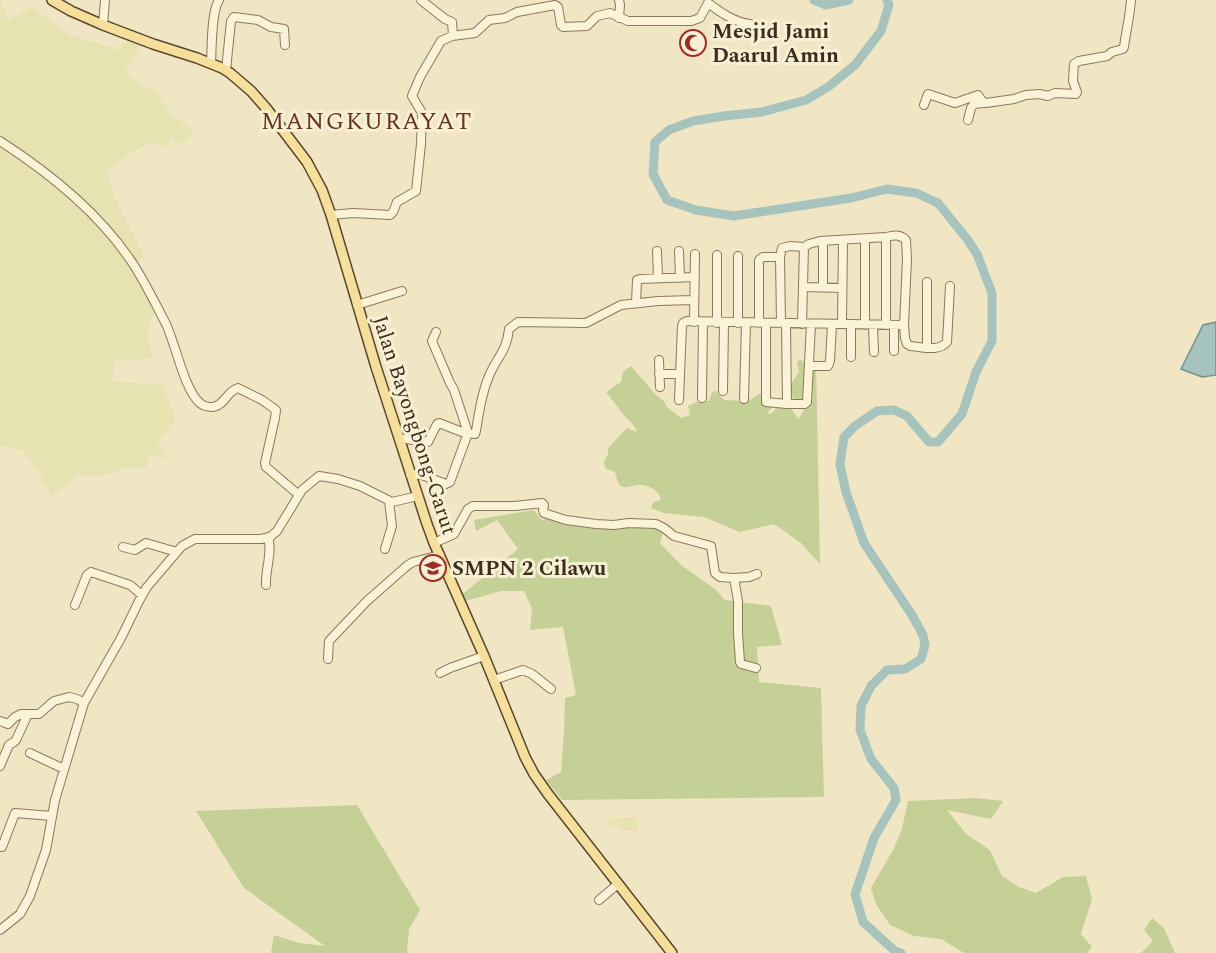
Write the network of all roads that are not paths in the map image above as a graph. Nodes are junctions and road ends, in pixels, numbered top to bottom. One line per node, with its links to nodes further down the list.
1 (52, 0): 9 (main road, Jalan Bayongbong-Garut)
2 (105, 0): 9 (street)
3 (219, 0): 12 (street)
4 (421, 0): 10 (street)
5 (619, 0): 7 (street)
6 (1131, 0): 14 (street)
7 (620, 18): 8 (street); 10 (street)
8 (750, 24)
9 (104, 25): 12 (main road, Jalan Bayongbong-Garut)
10 (453, 36): 18 (street)
11 (285, 45): 13 (street)
12 (211, 63): 13 (main road, Jalan Bayongbong-Garut)
13 (226, 70): 18 (main road, Jalan Bayongbong-Garut)
14 (983, 103): 15 (street); 16 (street)
15 (924, 105)
16 (968, 120)
17 (0, 141): 71 (street)
18 (331, 215): 41 (main road, Jalan Bayongbong-Garut)
19 (886, 237): 20 (street); 51 (street); 52 (street)
20 (865, 239): 21 (street); 50 (street)
21 (843, 240): 22 (street); 37 (street)
22 (823, 241): 23 (street); 36 (street)
23 (804, 247): 29 (street); 35 (street)
24 (657, 251): 31 (street)
25 (679, 251): 32 (street)
26 (695, 254): 30 (street)
27 (717, 255): 43 (street)
28 (738, 256): 44 (street)
29 (780, 257): 45 (street); 46 (street)
30 (695, 277): 32 (street); 39 (street)
31 (658, 278): 32 (street); 40 (street)
32 (680, 278)
33 (927, 282): 54 (street)
34 (950, 286): 54 (street)
35 (803, 287): 36 (street); 47 (street)
36 (823, 287): 37 (street)
37 (843, 288): 49 (street)
38 (402, 291): 41 (street)
39 (694, 300): 40 (street); 42 (street)
40 (636, 303): 68 (street)
41 (357, 305): 69 (main road, Jalan Bayongbong-Garut)
42 (699, 322): 43 (street); 61 (street); 64 (street)
43 (721, 323): 44 (street); 63 (street)
44 (742, 323): 45 (street); 65 (street)
45 (763, 323): 46 (street); 67 (street)
46 (784, 323): 47 (street); 67 (street)
47 (806, 324): 48 (street); 59 (street)
48 (832, 324): 49 (street); 59 (street)
49 (847, 324): 50 (street); 57 (street)
50 (869, 325): 51 (street); 56 (street)
51 (890, 325): 52 (street); 55 (street)
52 (904, 325): 54 (street)
53 (436, 332): 68 (street)
54 (927, 347)
55 (894, 351)
56 (874, 352)
57 (851, 357)
58 (659, 360): 60 (street)
59 (809, 366): 67 (street)
60 (659, 374): 61 (street); 62 (street)
61 (680, 374): 66 (street)
62 (660, 387)
63 (723, 391)
64 (702, 398)
65 (744, 399)
66 (680, 400)
67 (787, 404)
68 (468, 433): 69 (street); 70 (street)
69 (399, 438): 70 (main road, Jalan Bayongbong-Garut)
70 (410, 474): 72 (main road, Jalan Bayongbong-Garut)
71 (299, 495): 73 (street); 74 (street)
72 (418, 496): 73 (street); 75 (main road, Jalan Bayongbong-Garut)
73 (389, 501): 77 (street)
74 (268, 537): 78 (street); 82 (street)
75 (434, 543): 79 (main road, Jalan Bayongbong-Garut); 81 (street)
76 (123, 547): 78 (street)
77 (385, 549)
78 (177, 552): 83 (street)
79 (440, 555): 85 (main road, Jalan Bayongbong-Garut); 86 (street)
80 (757, 574): 81 (street)
81 (734, 578): 87 (street)
82 (266, 585)
83 (142, 595): 84 (street); 91 (street)
84 (75, 606)
85 (484, 656): 88 (street); 89 (main road, Jalan Bayongbong-Garut)
86 (328, 659)
87 (756, 668)
88 (440, 673)
89 (494, 680): 90 (street); 99 (main road, Jalan Bayongbong-Garut)
90 (551, 689)
91 (84, 703): 92 (street); 96 (street)
92 (28, 714): 93 (street); 95 (street)
93 (0, 721)
94 (30, 753): 96 (street)
95 (0, 766)
96 (64, 769): 97 (street)
97 (52, 816): 98 (street); 101 (street)
98 (0, 847)
99 (618, 884): 100 (street); 102 (main road, Jalan Bayongbong-Garut)
100 (599, 900)
101 (0, 930)
102 (672, 953)

